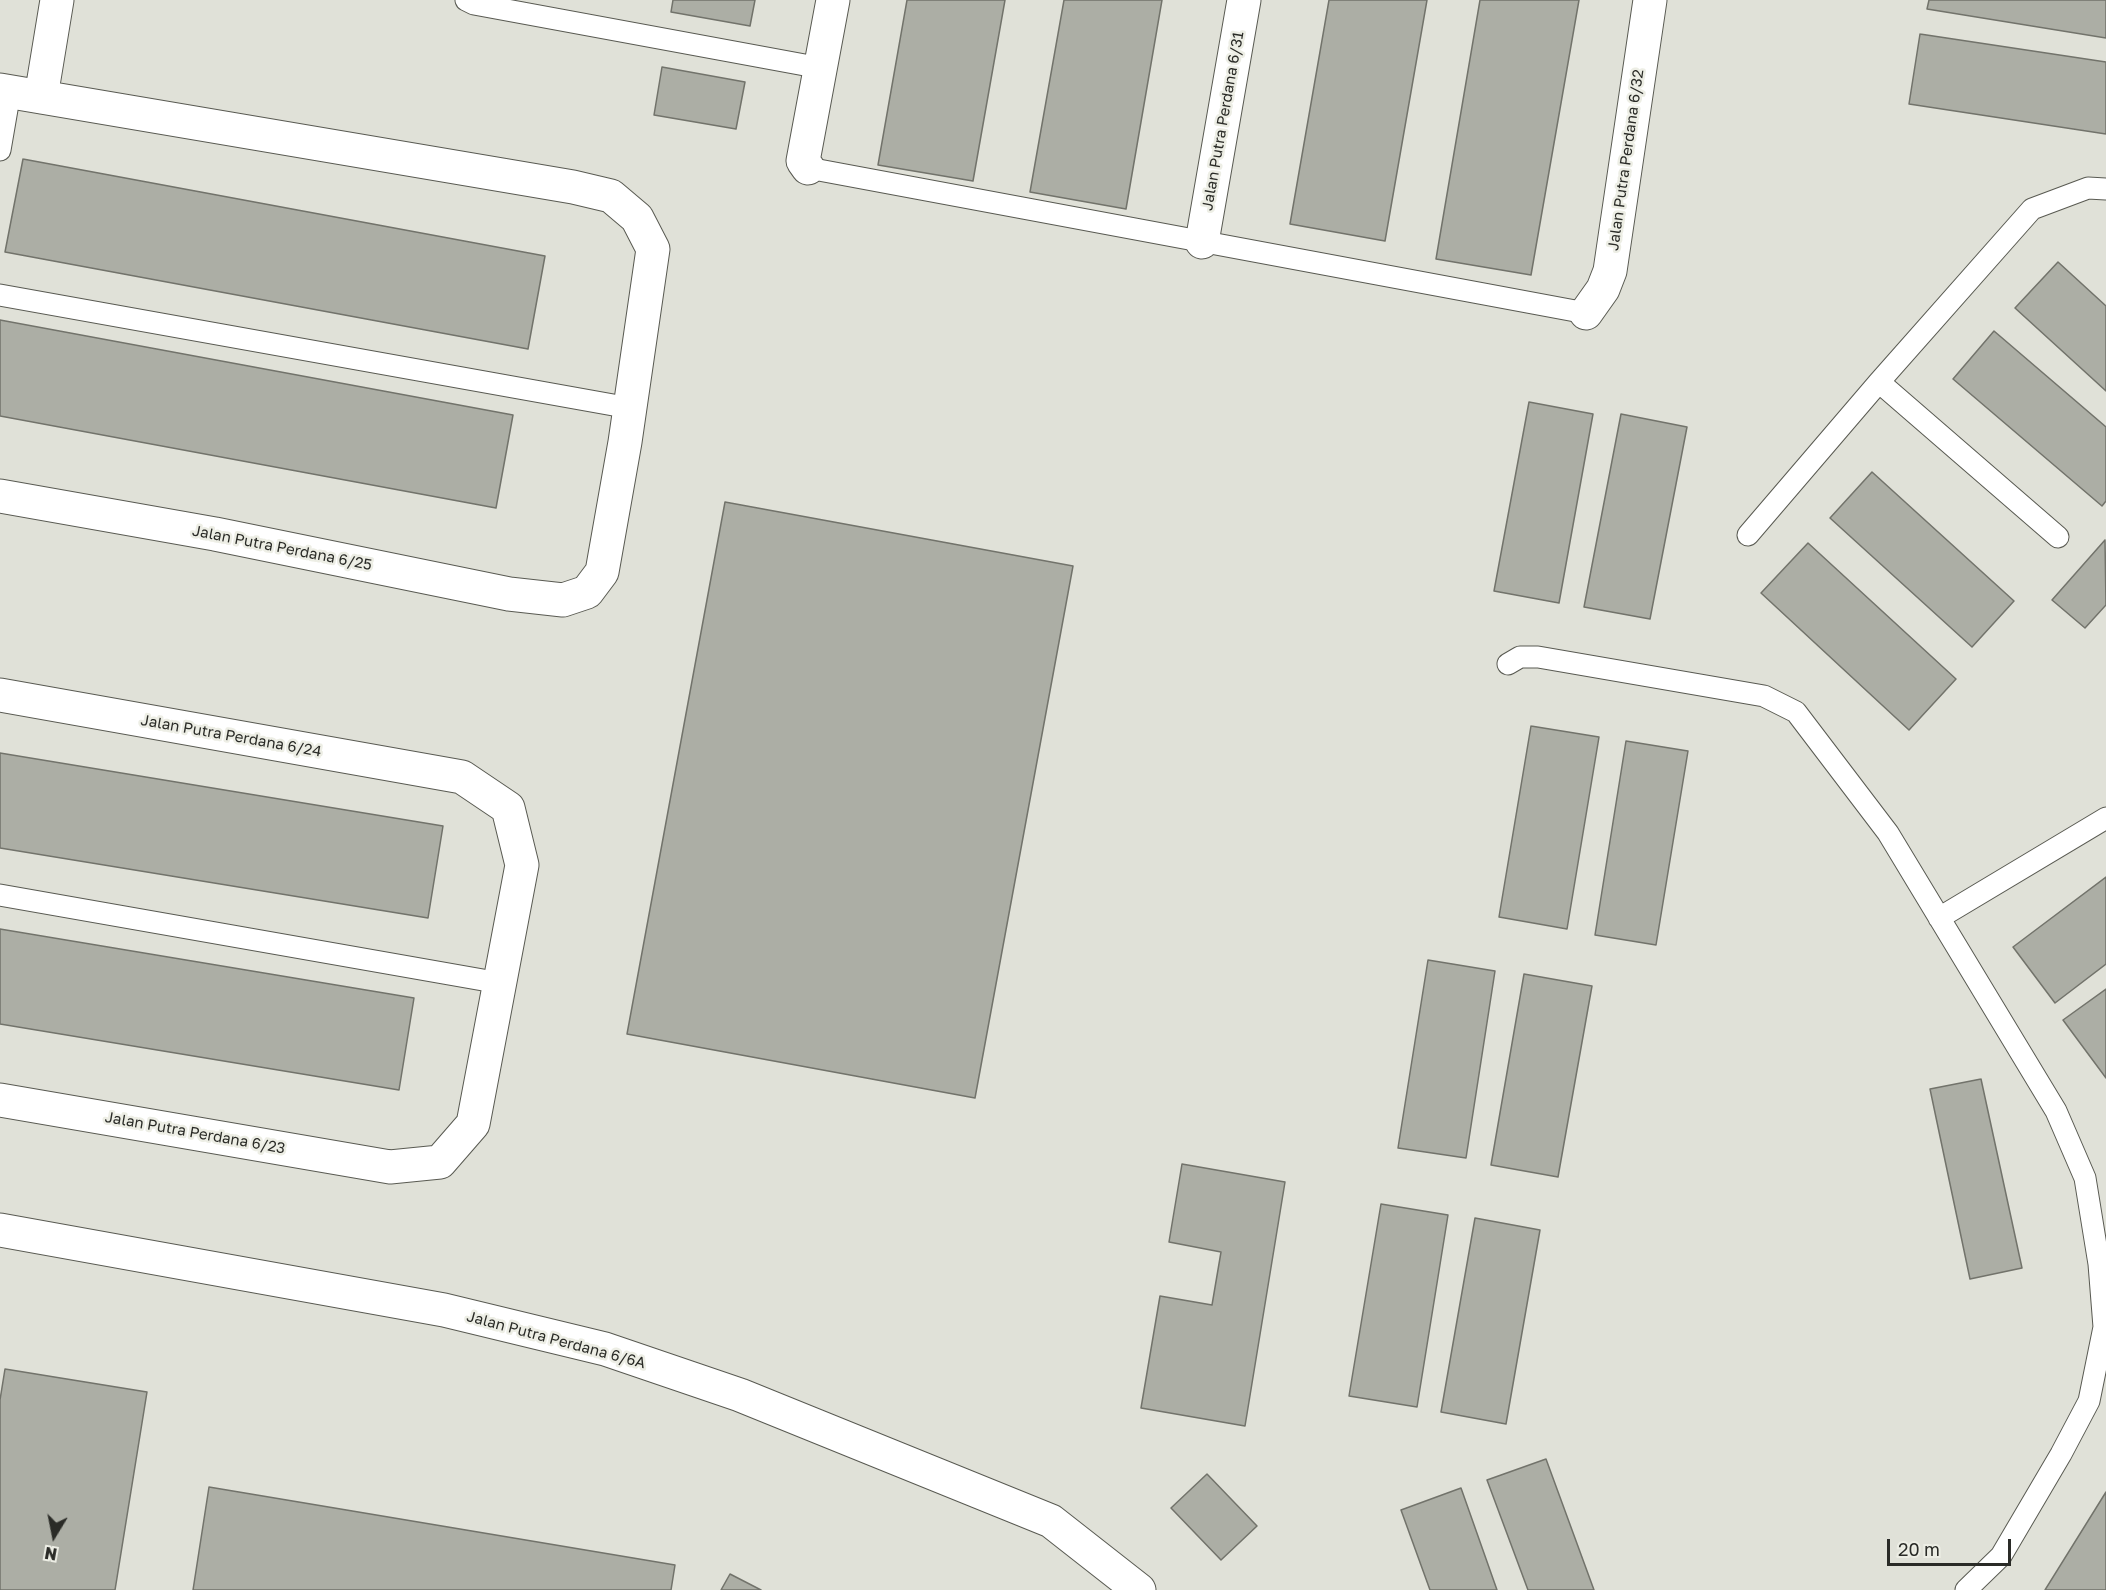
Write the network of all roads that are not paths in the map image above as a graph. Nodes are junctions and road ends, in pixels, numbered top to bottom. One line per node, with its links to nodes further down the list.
1 (57, 0): 7 (street)
2 (466, 0): 6 (lane)
3 (833, 0): 6 (street)
4 (1244, 0): 11 (street, Jalan Putra Perdana 6/31)
5 (1650, 0): 13 (street, Jalan Putra Perdana 6/32)
6 (821, 68): 9 (street)
7 (17, 93): 8 (lane); 15 (street)
8 (0, 150)
9 (808, 168): 11 (lane)
10 (2106, 189): 14 (lane)
11 (1202, 242): 13 (lane)
12 (0, 295): 15 (lane)
13 (1586, 313)
14 (1879, 382): 17 (lane); 18 (lane)
15 (630, 408): 16 (street, Jalan Putra Perdana 6/25)
16 (0, 496)
17 (1748, 535)
18 (2058, 537)
19 (1508, 664): 24 (lane)
20 (0, 695): 21 (street, Jalan Putra Perdana 6/24)
21 (462, 777): 25 (street, Jalan Putra Perdana 6/23)
22 (2106, 818): 24 (lane)
23 (0, 895): 25 (lane)
24 (1939, 918): 29 (lane)
25 (500, 982): 26 (street, Jalan Putra Perdana 6/23)
26 (0, 1100)
27 (0, 1230): 28 (street, Jalan Putra Perdana 6/6A)
28 (1139, 1590)
29 (1966, 1590)

